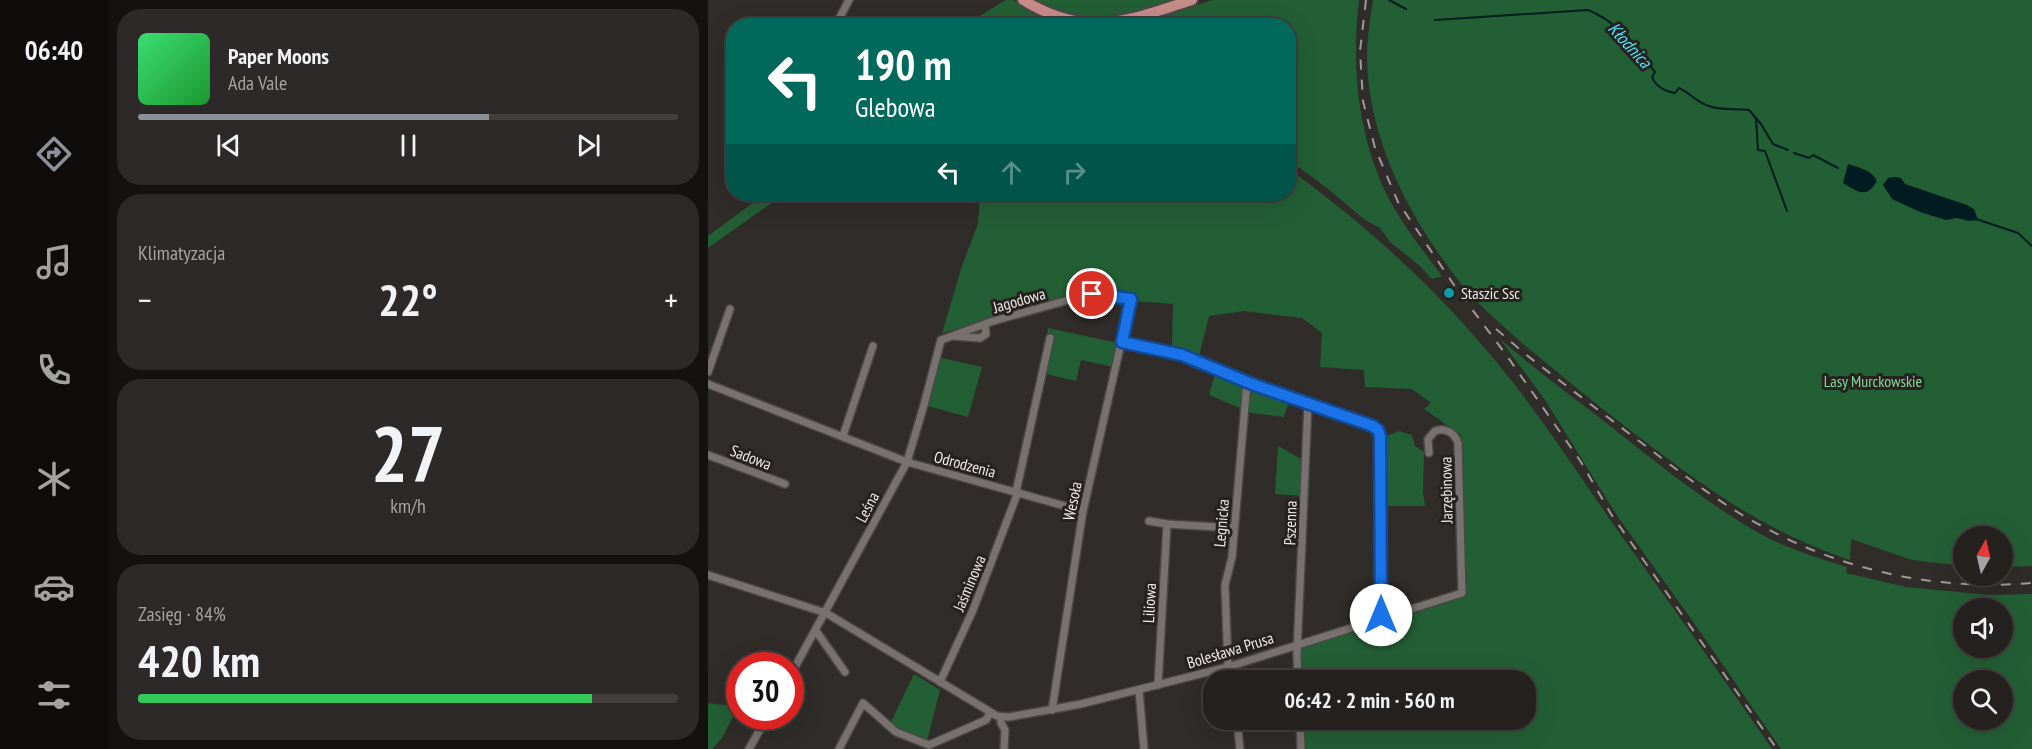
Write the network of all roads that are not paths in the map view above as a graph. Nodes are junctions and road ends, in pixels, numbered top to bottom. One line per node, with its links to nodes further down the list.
1 (849, 0): 4 (street)
2 (1023, 0): 5 (main road)
3 (1192, 0): 6 (main road)
4 (840, 18)
5 (1060, 18)
6 (1137, 18)
7 (1131, 299): 10 (street, Jagodowa); 11 (street, Wesoła)
8 (730, 309): 13 (street)
9 (1050, 338): 22 (street, Jaśminowa)
10 (941, 340): 20 (street, Leśna)
11 (1122, 342): 14 (street); 23 (street, Wesoła)
12 (873, 346): 17 (street)
13 (708, 372)
14 (1247, 382): 16 (street); 26 (street, Legnicka)
15 (708, 384): 17 (street, Odrodzenia)
16 (1308, 404): 30 (street); 32 (street, Pszenna)
17 (843, 436): 20 (street, Odrodzenia)
18 (1429, 453): 28 (street, Jarzębinowa)
19 (708, 455): 21 (street, Sadowa)
20 (907, 462): 22 (street, Odrodzenia); 29 (street, Leśna)
21 (785, 484)
22 (1017, 492): 23 (street, Odrodzenia); 38 (street, Jaśminowa)
23 (1083, 511): 41 (street, Wesoła)
24 (1149, 521): 25 (street)
25 (1167, 524): 26 (street); 39 (street, Liliowa)
26 (1234, 528): 34 (street, Legnicka)
27 (708, 575): 29 (street, Bolesława Prusa)
28 (1462, 593): 30 (street, Bolesława Prusa)
29 (826, 613): 31 (street, Leśna); 38 (street, Bolesława Prusa)
30 (1381, 618): 32 (street, Bolesława Prusa)
31 (816, 631): 33 (street, Leśna); 37 (street)
32 (1298, 643): 34 (street, Bolesława Prusa); 36 (street, Pszenna)
33 (804, 652)
34 (1230, 666): 35 (street, Legnicka); 39 (street, Bolesława Prusa)
35 (1231, 670)
36 (1298, 670)
37 (845, 672)
38 (940, 682): 42 (street, Bolesława Prusa)
39 (1158, 685): 40 (street, Bolesława Prusa)
40 (1139, 690): 41 (street, Bolesława Prusa); 51 (street)
41 (1052, 710): 43 (street, Bolesława Prusa)
42 (990, 713): 43 (street, Bolesława Prusa); 47 (street)
43 (1001, 717): 50 (street)
44 (760, 730): 48 (street)
45 (1238, 730): 52 (street)
46 (1300, 730): 53 (street)
47 (928, 747): 49 (street)
48 (749, 749)
49 (839, 749)
50 (1004, 749)
51 (1144, 749)
52 (1240, 749)
53 (1301, 749)

